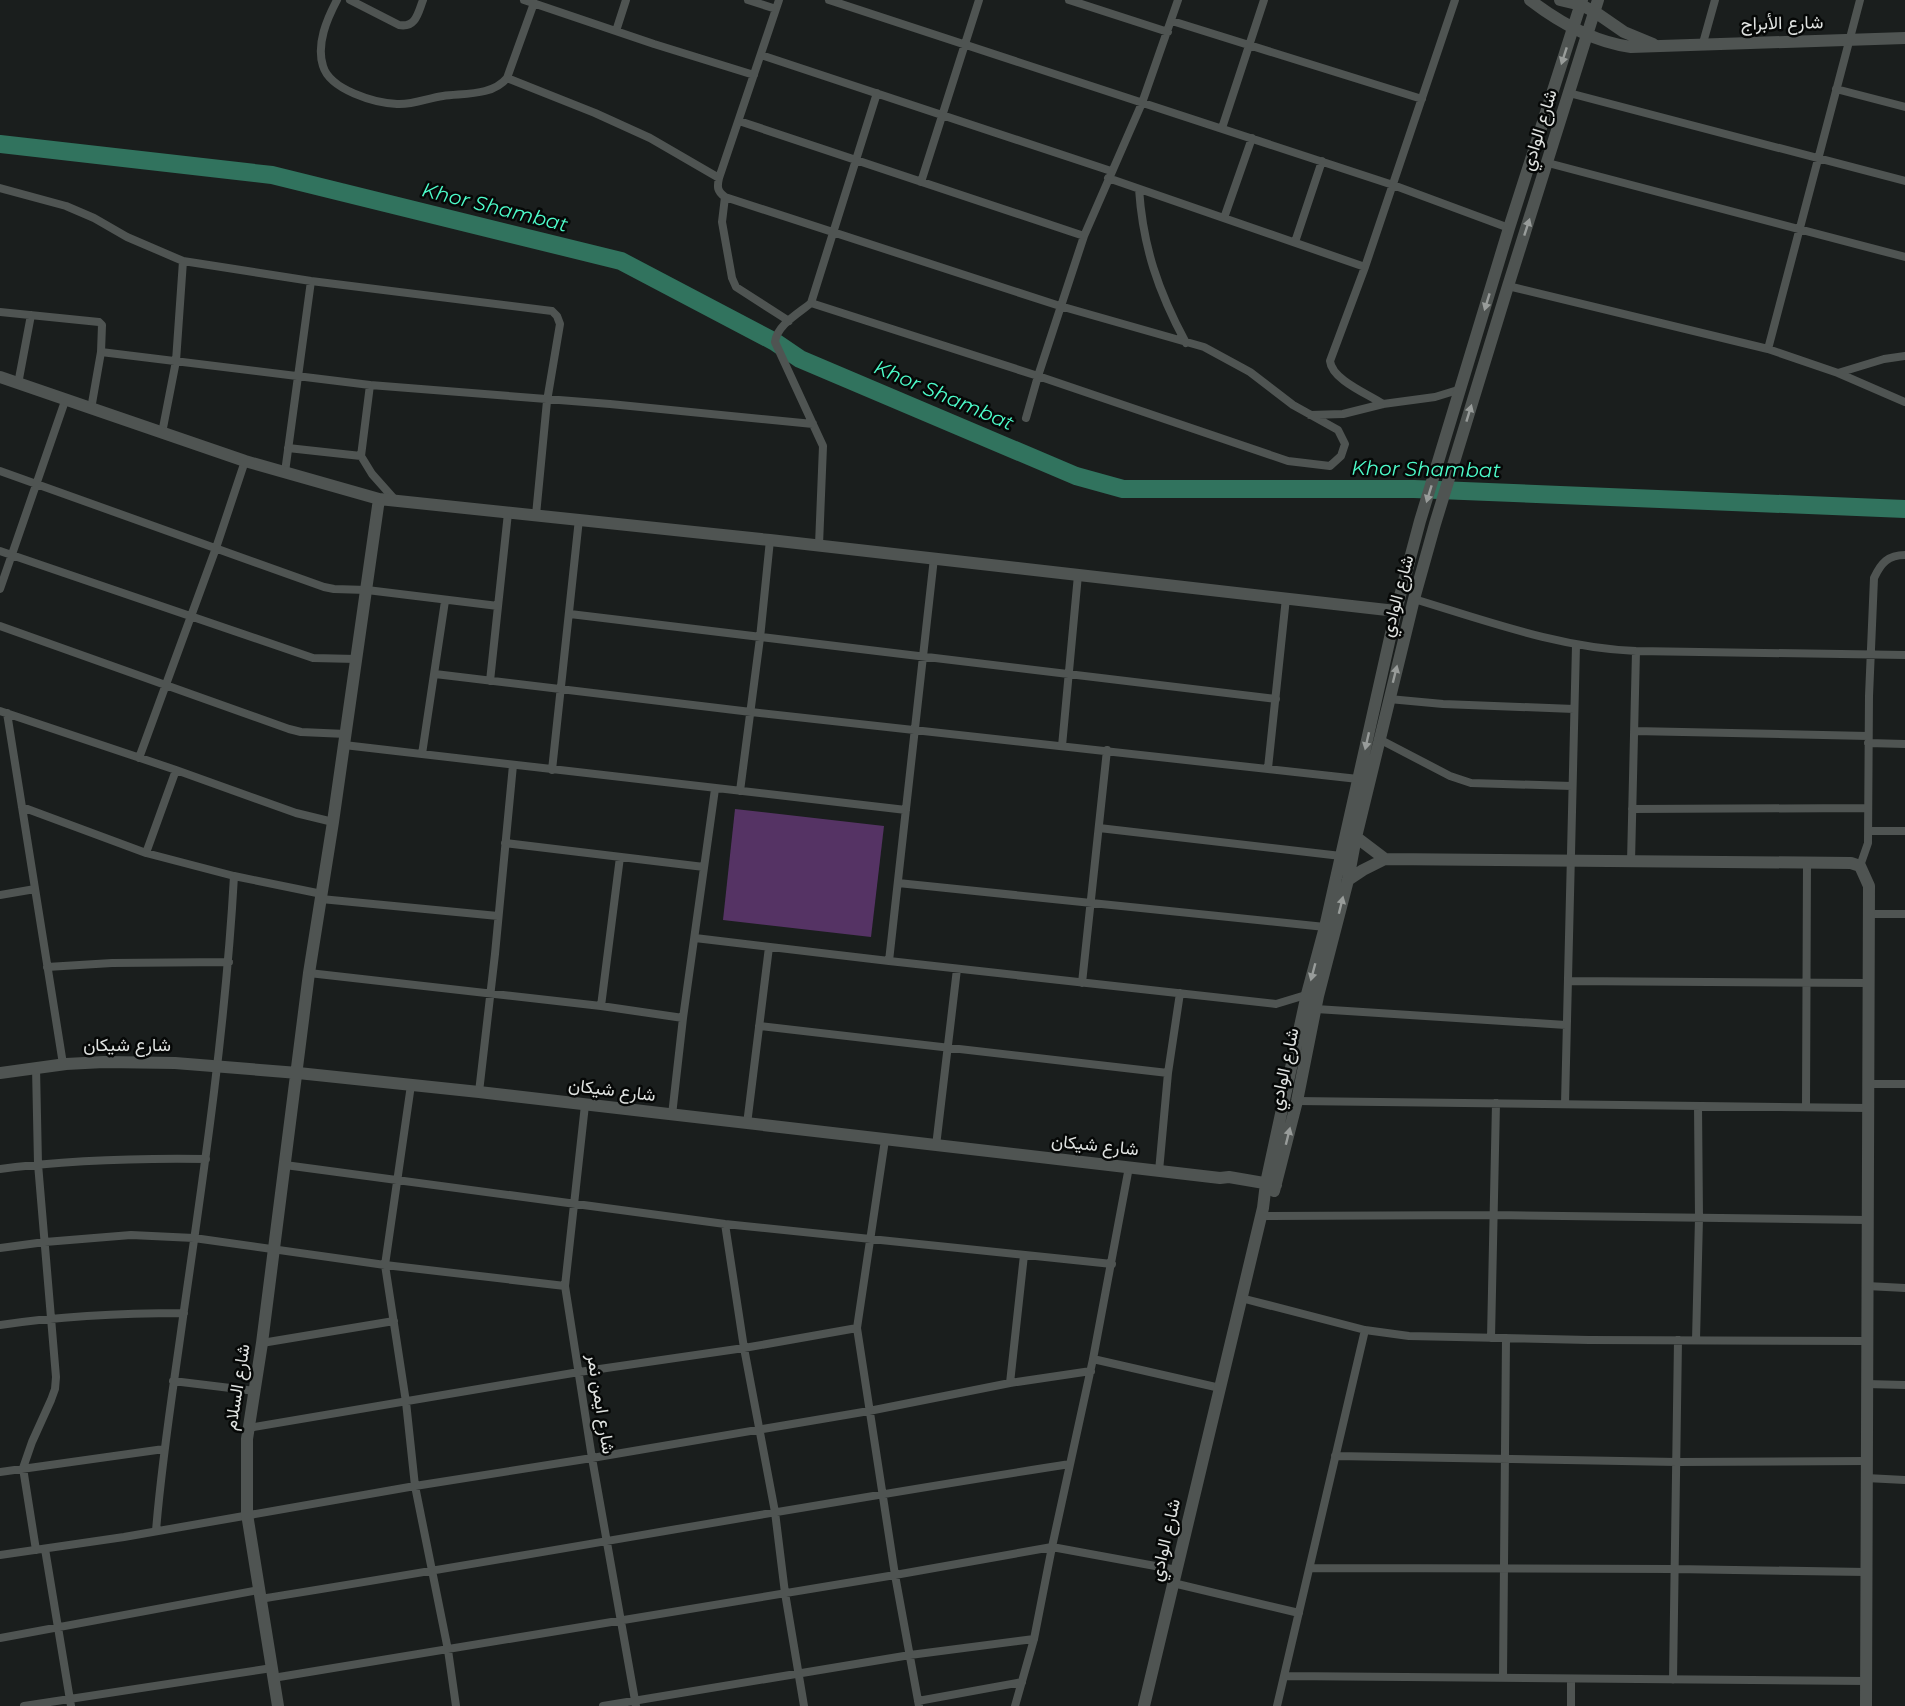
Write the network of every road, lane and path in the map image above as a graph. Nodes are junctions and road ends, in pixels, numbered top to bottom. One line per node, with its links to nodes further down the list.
1 (337, 0): 35 (street)
2 (350, 0): 3 (street)
3 (423, 0)
4 (524, 0): 18 (street)
5 (627, 0): 24 (street)
6 (748, 0): 21 (street)
7 (779, 0): 21 (street)
8 (829, 0): 30 (street)
9 (979, 0): 30 (street)
10 (1069, 0): 25 (street)
11 (1178, 0): 22 (street)
12 (1264, 0): 31 (street)
13 (1455, 0): 39 (street)
14 (1530, 0): 23 (street, شارع الأبراج)
15 (1560, 0): 19 (street)
16 (1716, 0): 29 (street)
17 (1860, 0): 28 (street)
18 (534, 3): 24 (street); 35 (street)
19 (1582, 3): 20 (street); 23 (street, شارع الوادي)
20 (1596, 6): 26 (street, شارع الوادي); 32 (street)
21 (776, 9): 33 (street)
22 (1172, 21): 25 (street); 31 (street)
23 (1573, 29): 26 (street, شارع الأبراج); 59 (street, شارع الوادي, one-way to 59)
24 (616, 31): 34 (street)
25 (1168, 32): 40 (street)
26 (1587, 35): 32 (street, شارع الأبراج); 38 (street, شارع الوادي)
27 (1905, 38): 28 (street, شارع الأبراج)
28 (1849, 39): 29 (street, شارع الأبراج); 36 (street)
29 (1703, 43): 32 (street, شارع الأبراج)
30 (964, 44): 40 (street); 42 (street)
31 (1250, 45): 39 (street); 44 (street)
32 (1660, 46)
33 (761, 55): 34 (street); 37 (street)
34 (754, 75): 43 (street)
35 (507, 78): 51 (street)
36 (1836, 89): 41 (street); 46 (street)
37 (877, 93): 42 (street); 47 (street)
38 (1569, 93): 46 (street); 49 (street, شارع الوادي)
39 (1422, 99): 54 (street)
40 (1142, 103): 44 (street); 50 (street)
41 (1905, 107)
42 (942, 115): 50 (street); 53 (street)
43 (739, 122): 47 (street); 51 (street)
44 (1222, 129): 45 (street)
45 (1252, 138): 48 (street); 58 (street)
46 (1818, 159): 52 (street); 60 (street)
47 (856, 160): 53 (street); 61 (street)
48 (1322, 161): 54 (street); 63 (street)
49 (1548, 163): 60 (street); 68 (street, شارع الوادي, one-way to 49)
50 (1110, 174): 56 (street); 62 (street)
51 (719, 178): 57 (street)
52 (1905, 181)
53 (921, 182): 62 (street)
54 (1393, 185): 59 (street); 66 (street)
55 (0, 188): 65 (street)
56 (1139, 189): 58 (street); 74 (street)
57 (724, 197): 61 (street); 73 (street)
58 (1224, 218): 63 (street)
59 (1509, 228): 85 (street, شارع الوادي, one-way to 85)
60 (1800, 228): 64 (street); 75 (street)
61 (834, 232): 69 (street); 70 (street)
62 (1084, 236): 70 (street)
63 (1295, 242): 66 (street)
64 (1905, 257)
65 (183, 261): 67 (street); 78 (street)
66 (1365, 267): 89 (street)
67 (310, 281): 80 (street); 87 (street)
68 (1508, 286): 75 (street); 117 (street, شارع الوادي, one-way to 68)
69 (811, 303): 73 (street); 81 (street)
70 (1060, 306): 74 (street); 81 (street)
71 (0, 312): 72 (street)
72 (31, 315): 76 (street); 83 (street)
73 (789, 321): 93 (street)
74 (1186, 343): 91 (street)
75 (1768, 349): 79 (street)
76 (100, 352): 78 (street); 90 (street)
77 (1905, 356): 79 (street)
78 (176, 361): 80 (street); 94 (street)
79 (1838, 373): 88 (street)
80 (298, 375): 84 (street); 95 (street)
81 (1038, 376): 91 (street); 92 (street)
82 (0, 377): 83 (street)
83 (18, 384): 86 (street)
84 (370, 385): 87 (street); 96 (street)
85 (1461, 388): 89 (street); 120 (street, شارع الوادي, one-way to 120)
86 (65, 401): 90 (street); 100 (street)
87 (548, 401): 93 (street); 104 (street)
88 (1905, 402)
89 (1383, 404): 91 (street)
90 (91, 409): 94 (street)
91 (1310, 415)
92 (1026, 418)
93 (813, 424): 107 (street)
94 (162, 433): 97 (street)
95 (288, 448): 96 (street); 99 (street)
96 (361, 456): 102 (street)
97 (245, 461): 99 (street); 108 (street)
98 (0, 471): 100 (street)
99 (285, 472): 101 (street)
100 (37, 484): 108 (street); 110 (street)
101 (378, 499): 102 (street); 115 (street, شارع السلام)
102 (396, 502): 103 (street)
103 (508, 513): 104 (street); 119 (street)
104 (536, 514): 105 (street)
105 (579, 519): 106 (street); 121 (street)
106 (770, 540): 107 (street); 124 (street)
107 (819, 545): 112 (street)
108 (216, 548): 115 (street); 122 (street)
109 (0, 551): 110 (street)
110 (12, 555): 114 (street); 122 (street)
111 (1905, 555): 127 (street)
112 (934, 558): 113 (street); 129 (street)
113 (1078, 575): 116 (street); 132 (street)
114 (0, 590)
115 (367, 590): 118 (street); 130 (street, شارع السلام)
116 (1286, 597): 120 (street); 136 (street)
117 (1414, 599): 125 (street); 137 (street, شارع الوادي, one-way to 117)
118 (445, 601): 119 (street); 131 (street)
119 (498, 606): 133 (street)
120 (1396, 611): 155 (street, شارع الوادي, one-way to 155)
121 (570, 614): 124 (street); 135 (street)
122 (191, 617): 130 (street); 134 (street)
123 (0, 626): 134 (street)
124 (760, 638): 129 (street); 140 (street)
125 (1576, 645): 126 (street); 138 (street)
126 (1636, 651): 127 (street); 142 (street)
127 (1870, 655): 128 (street); 145 (street)
128 (1905, 655)
129 (923, 656): 132 (street); 141 (street)
130 (356, 659): 143 (street, شارع السلام)
131 (435, 674): 133 (street); 149 (street)
132 (1069, 674): 136 (street); 147 (street)
133 (490, 681): 135 (street)
134 (166, 685): 143 (street); 150 (street)
135 (562, 689): 140 (street); 154 (street)
136 (1276, 699): 152 (street)
137 (1389, 699): 138 (street); 144 (street, شارع الوادي)
138 (1574, 710): 156 (street)
139 (3, 712): 150 (street); 159 (street)
140 (750, 712): 141 (street); 158 (street)
141 (915, 730): 147 (street); 162 (street)
142 (1634, 731): 145 (street); 161 (street)
143 (345, 739): 149 (street); 163 (street, شارع السلام)
144 (1379, 739): 156 (street); 167 (street, شارع الوادي)
145 (1868, 739): 146 (street); 160 (street)
146 (1905, 744)
147 (1062, 746): 148 (street)
148 (1107, 750): 152 (street); 164 (street)
149 (422, 754): 151 (street)
150 (140, 758): 153 (street)
151 (513, 765): 154 (street); 168 (street)
152 (1268, 768): 155 (street)
153 (176, 770): 163 (street); 169 (street)
154 (552, 770): 157 (street)
155 (1358, 780): 170 (street, شارع الوادي)
156 (1572, 786): 173 (street)
157 (715, 789): 158 (street); 177 (street)
158 (740, 791): 162 (street)
159 (22, 807): 169 (street); 181 (street)
160 (1868, 808): 161 (street); 165 (street)
161 (1632, 809): 174 (street)
162 (906, 810): 180 (street)
163 (333, 822): 183 (street, شارع السلام)
164 (1099, 828): 170 (street); 184 (street)
165 (1868, 831): 166 (street); 176 (street)
166 (1905, 831)
167 (1356, 837): 172 (street); 179 (street, شارع الوادي)
168 (505, 843): 171 (street); 187 (street)
169 (146, 853): 178 (street)
170 (1341, 856): 188 (street, شارع الوادي)
171 (620, 857): 177 (street); 203 (street)
172 (1386, 860): 173 (street); 179 (street)
173 (1571, 861): 174 (street); 196 (street)
174 (1631, 862): 175 (street)
175 (1807, 863): 176 (street); 198 (street)
176 (1860, 866): 185 (street)
177 (704, 867): 189 (street)
178 (234, 876): 183 (street); 192 (street)
179 (1348, 880): 202 (street, شارع الوادي, one-way to 179)
180 (898, 883): 184 (street); 191 (street)
181 (35, 889): 182 (street); 193 (street)
182 (0, 895)
183 (321, 896): 187 (street); 195 (street, شارع السلام)
184 (1090, 903): 188 (street); 197 (street)
185 (1869, 914): 186 (street); 199 (street)
186 (1905, 914)
187 (498, 916): 200 (street)
188 (1325, 927): 202 (street, شارع الوادي, one-way to 202)
189 (695, 938): 190 (street); 205 (street)
190 (769, 947): 191 (street); 207 (street)
191 (890, 961): 194 (street)
192 (229, 962): 193 (street); 210 (street)
193 (47, 967): 209 (street)
194 (957, 969): 197 (street); 208 (street)
195 (309, 973): 200 (street); 213 (street, شارع السلام)
196 (1568, 981): 198 (street); 206 (street)
197 (1082, 982): 201 (street)
198 (1807, 983): 199 (street); 224 (street)
199 (1869, 983): 215 (street)
200 (489, 993): 203 (street); 218 (street)
201 (1180, 993): 202 (street); 214 (street)
202 (1312, 995): 204 (street, شارع الوادي); 237 (street, شارع الوادي)
203 (601, 1006): 205 (street)
204 (1316, 1009): 206 (street); 219 (street, شارع الوادي)
205 (683, 1018): 226 (street)
206 (1566, 1025): 221 (street)
207 (759, 1026): 208 (street); 227 (street)
208 (948, 1049): 214 (street); 229 (street)
209 (63, 1064): 210 (street, شارع شيكان); 211 (street, شارع شيكان)
210 (218, 1066): 213 (street, شارع شيكان); 230 (street)
211 (36, 1067): 212 (street, شارع شيكان); 231 (street)
212 (0, 1073)
213 (298, 1073): 217 (street, شارع شيكان); 232 (street, شارع السلام)
214 (1168, 1073): 235 (street)
215 (1868, 1084): 216 (street); 225 (street)
216 (1905, 1084)
217 (411, 1085): 218 (street, شارع شيكان); 236 (street)
218 (479, 1092): 222 (street, شارع شيكان)
219 (1297, 1101): 220 (street); 237 (street, شارع الوادي, one-way to 219)
220 (1496, 1103): 221 (street); 240 (street)
221 (1565, 1104): 223 (street)
222 (585, 1105): 226 (street, شارع شيكان); 238 (street, شارع ايمن نمر)
223 (1698, 1106): 224 (street); 241 (street)
224 (1806, 1107): 225 (street)
225 (1868, 1108): 242 (street)
226 (672, 1115): 227 (street, شارع شيكان)
227 (747, 1124): 228 (street, شارع شيكان)
228 (885, 1140): 229 (street, شارع شيكان); 245 (street)
229 (936, 1146): 233 (street, شارع شيكان)
230 (206, 1160): 231 (street); 244 (street)
231 (39, 1164): 234 (street); 246 (street)
232 (285, 1165): 236 (street); 248 (street, شارع السلام)
233 (1129, 1167): 235 (street, شارع شيكان); 250 (street)
234 (0, 1169)
235 (1159, 1170): 237 (street, شارع شيكان)
236 (398, 1181): 238 (street); 251 (street)
237 (1270, 1188): 239 (street, شارع الوادي)
238 (574, 1204): 243 (street); 252 (street, شارع ايمن نمر)
239 (1262, 1212): 240 (street); 255 (street, شارع الوادي)
240 (1493, 1215): 241 (street); 262 (street)
241 (1699, 1218): 242 (street); 265 (street)
242 (1867, 1221): 253 (street)
243 (725, 1224): 245 (street); 268 (street)
244 (194, 1238): 246 (street); 248 (street); 256 (street)
245 (871, 1240): 249 (street); 260 (street)
246 (45, 1242): 247 (street); 257 (street)
247 (0, 1248)
248 (274, 1248): 251 (street); 267 (street, شارع السلام)
249 (1024, 1255): 250 (street); 273 (street)
250 (1112, 1264): 269 (street)
251 (385, 1265): 252 (street); 258 (street)
252 (565, 1286): 271 (street, شارع ايمن نمر)
253 (1868, 1286): 254 (street); 266 (street)
254 (1905, 1288)
255 (1241, 1298): 261 (street); 276 (street, شارع الوادي)
256 (184, 1313): 257 (street); 272 (street)
257 (51, 1318): 259 (street); 289 (street)
258 (394, 1321): 267 (street); 278 (street)
259 (0, 1325)
260 (857, 1328): 268 (street); 279 (street)
261 (1365, 1330): 262 (street); 283 (street)
262 (1491, 1338): 263 (street)
263 (1506, 1338): 264 (street); 285 (street)
264 (1678, 1340): 265 (street); 287 (street)
265 (1696, 1340): 266 (street)
266 (1867, 1341): 274 (street)
267 (262, 1343): 277 (street, شارع السلام)
268 (744, 1348): 271 (street); 281 (street)
269 (1093, 1359): 270 (street); 276 (street)
270 (1091, 1371): 273 (street); 288 (street)
271 (579, 1372): 278 (street); 284 (street, شارع ايمن نمر)
272 (172, 1381): 277 (street); 282 (street)
273 (1010, 1383): 279 (street)
274 (1866, 1384): 275 (street); 286 (street)
275 (1905, 1385)
276 (1220, 1388): 305 (street, شارع الوادي)
277 (255, 1391): 280 (street, شارع السلام)
278 (406, 1402): 280 (street); 293 (street)
279 (869, 1411): 281 (street); 294 (street)
280 (248, 1428): 296 (street, شارع السلام)
281 (760, 1429): 284 (street); 295 (street)
282 (164, 1449): 289 (street); 297 (street)
283 (1335, 1456): 285 (street); 302 (street)
284 (592, 1458): 293 (street); 298 (street, شارع ايمن نمر)
285 (1506, 1458): 287 (street); 303 (street)
286 (1867, 1461): 287 (street); 291 (street)
287 (1677, 1462): 304 (street)
288 (1070, 1464): 294 (street); 299 (street)
289 (23, 1468): 290 (street); 300 (street)
290 (0, 1472)
291 (1866, 1478): 292 (street); 307 (street)
292 (1904, 1483)
293 (415, 1486): 296 (street); 306 (street)
294 (883, 1493): 295 (street); 308 (street)
295 (775, 1512): 298 (street); 310 (street)
296 (247, 1514): 297 (street); 311 (street, شارع السلام)
297 (156, 1531): 300 (street)
298 (608, 1542): 306 (street); 313 (street, شارع ايمن نمر)
299 (1052, 1547): 305 (street); 308 (street); 316 (street)
300 (40, 1549): 301 (street); 314 (street)
301 (0, 1555)
302 (1310, 1568): 303 (street); 312 (street)
303 (1505, 1569): 304 (street); 322 (street)
304 (1674, 1569): 307 (street); 324 (street)
305 (1177, 1570): 309 (street, شارع الوادي)
306 (434, 1571): 311 (street); 317 (street)
307 (1866, 1572): 325 (street)
308 (895, 1575): 310 (street); 318 (street)
309 (1173, 1583): 312 (street); 336 (street, شارع الوادي)
310 (785, 1593): 313 (street); 320 (street)
311 (259, 1594): 314 (street); 319 (street, شارع السلام)
312 (1299, 1613): 321 (street)
313 (621, 1622): 317 (street); 328 (street, شارع ايمن نمر)
314 (58, 1628): 315 (street); 327 (street)
315 (0, 1638)
316 (1034, 1639): 318 (street); 326 (street)
317 (448, 1650): 319 (street); 332 (street)
318 (910, 1655): 320 (street); 329 (street)
319 (272, 1673): 327 (street); 331 (street, شارع السلام)
320 (798, 1673): 328 (street); 334 (street)
321 (1284, 1676): 322 (street); 337 (street)
322 (1503, 1678): 323 (street)
323 (1572, 1679): 324 (street); 338 (street)
324 (1673, 1680): 325 (street)
325 (1866, 1681): 339 (street)
326 (1022, 1682): 329 (street); 335 (street)
327 (70, 1702): 330 (street)
328 (635, 1703): 333 (street)
329 (918, 1703)
330 (24, 1706)
331 (278, 1706)
332 (456, 1706)
333 (603, 1706)
334 (804, 1706)
335 (1015, 1706)
336 (1144, 1706)
337 (1277, 1706)
338 (1571, 1706)
339 (1866, 1706)

